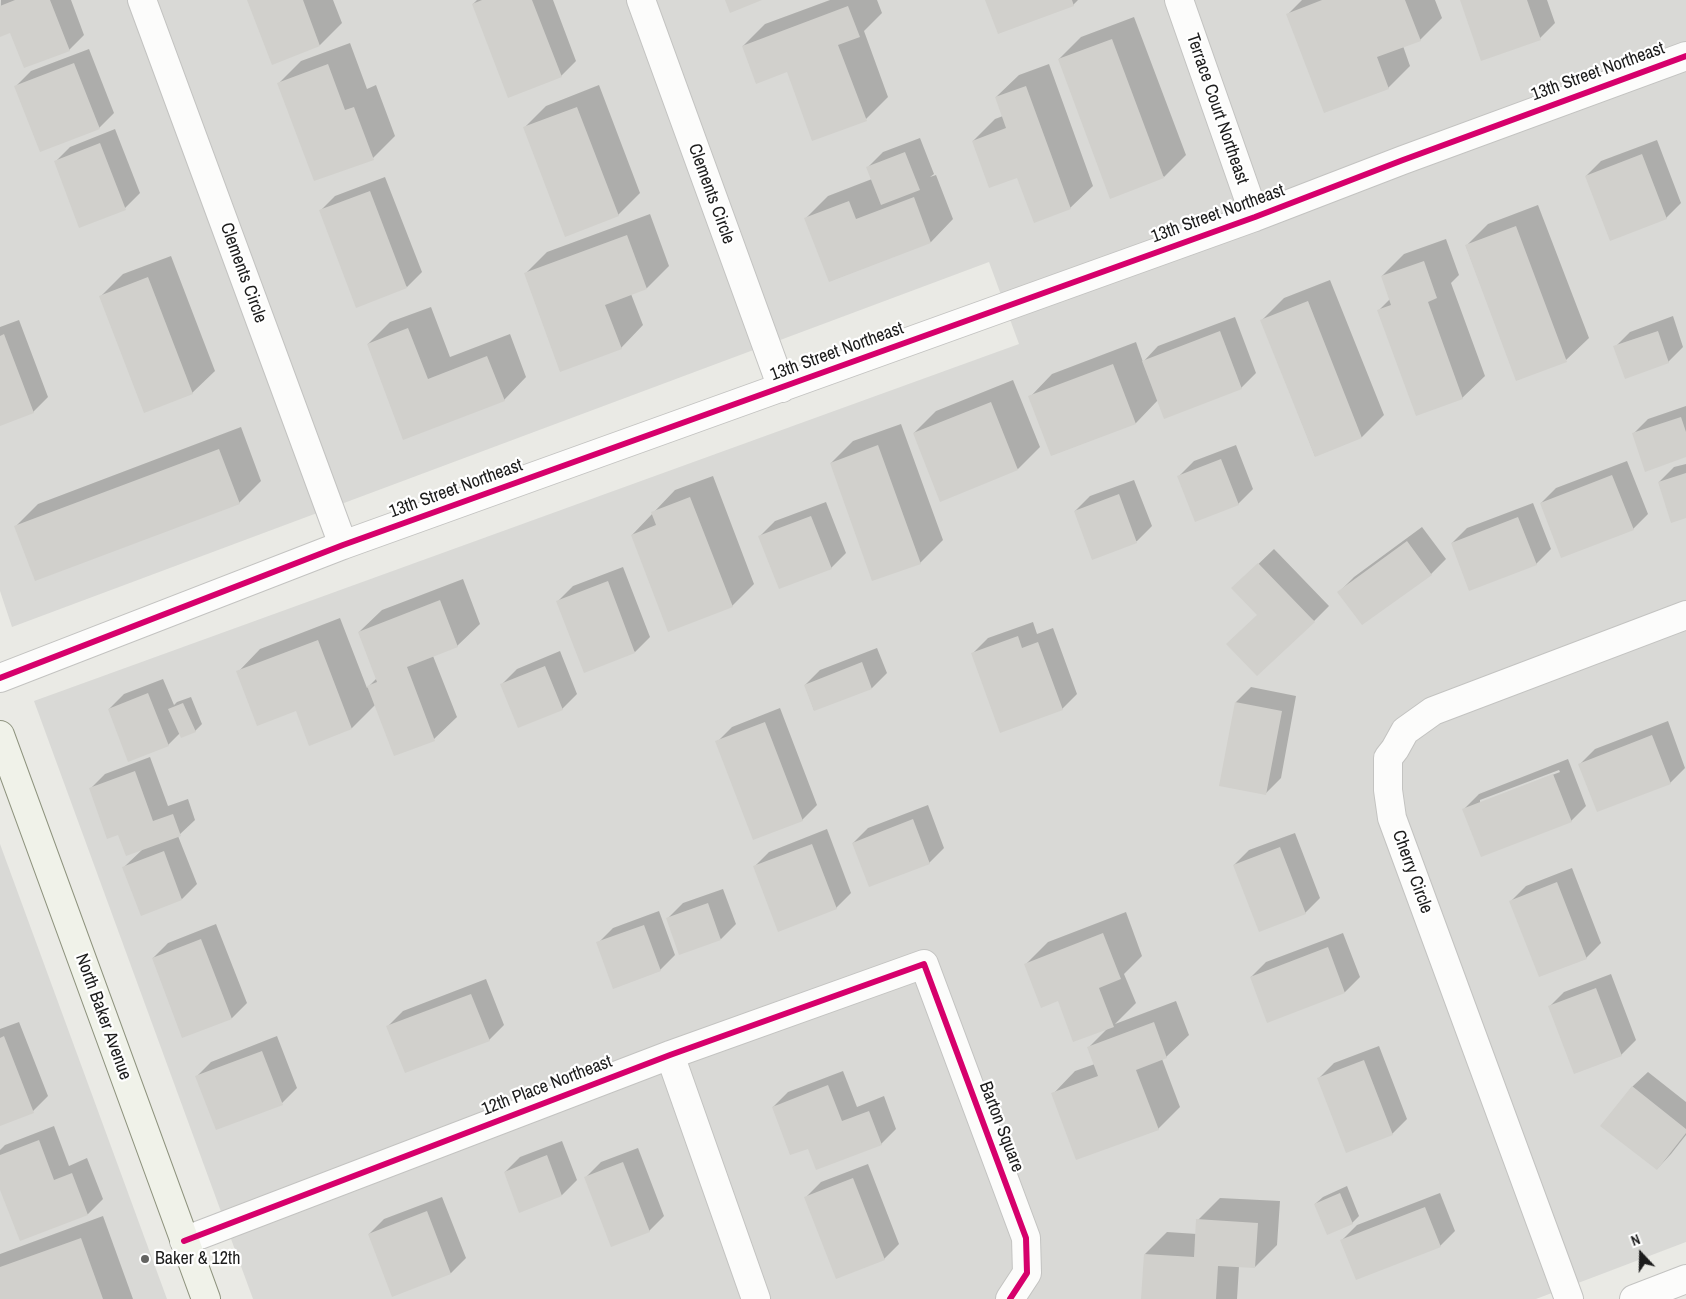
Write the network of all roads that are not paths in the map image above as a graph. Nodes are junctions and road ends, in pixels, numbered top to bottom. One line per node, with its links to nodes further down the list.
1 (142, 0): 7 (street, Clements Circle)
2 (641, 0): 6 (street, Clements Circle)
3 (1179, 0): 5 (street, Terrace Court Northeast)
4 (1686, 56): 5 (street, 13th Street Northeast)
5 (1255, 217): 6 (street, 13th Street Northeast)
6 (782, 388): 7 (street, 13th Street Northeast)
7 (343, 545): 9 (street, 13th Street Northeast)
8 (1686, 615): 18 (street, Cherry Circle)
9 (0, 678)
10 (0, 736): 13 (main road, North Baker Avenue)
11 (924, 964): 12 (street, 12th Place Northeast); 17 (street, Barton Square)
12 (670, 1054): 13 (street, 12th Place Northeast); 16 (street)
13 (184, 1241): 15 (main road, North Baker Avenue)
14 (1686, 1279): 19 (street)
15 (206, 1299)
16 (756, 1299)
17 (1010, 1299)
18 (1569, 1299)
19 (1634, 1299)

